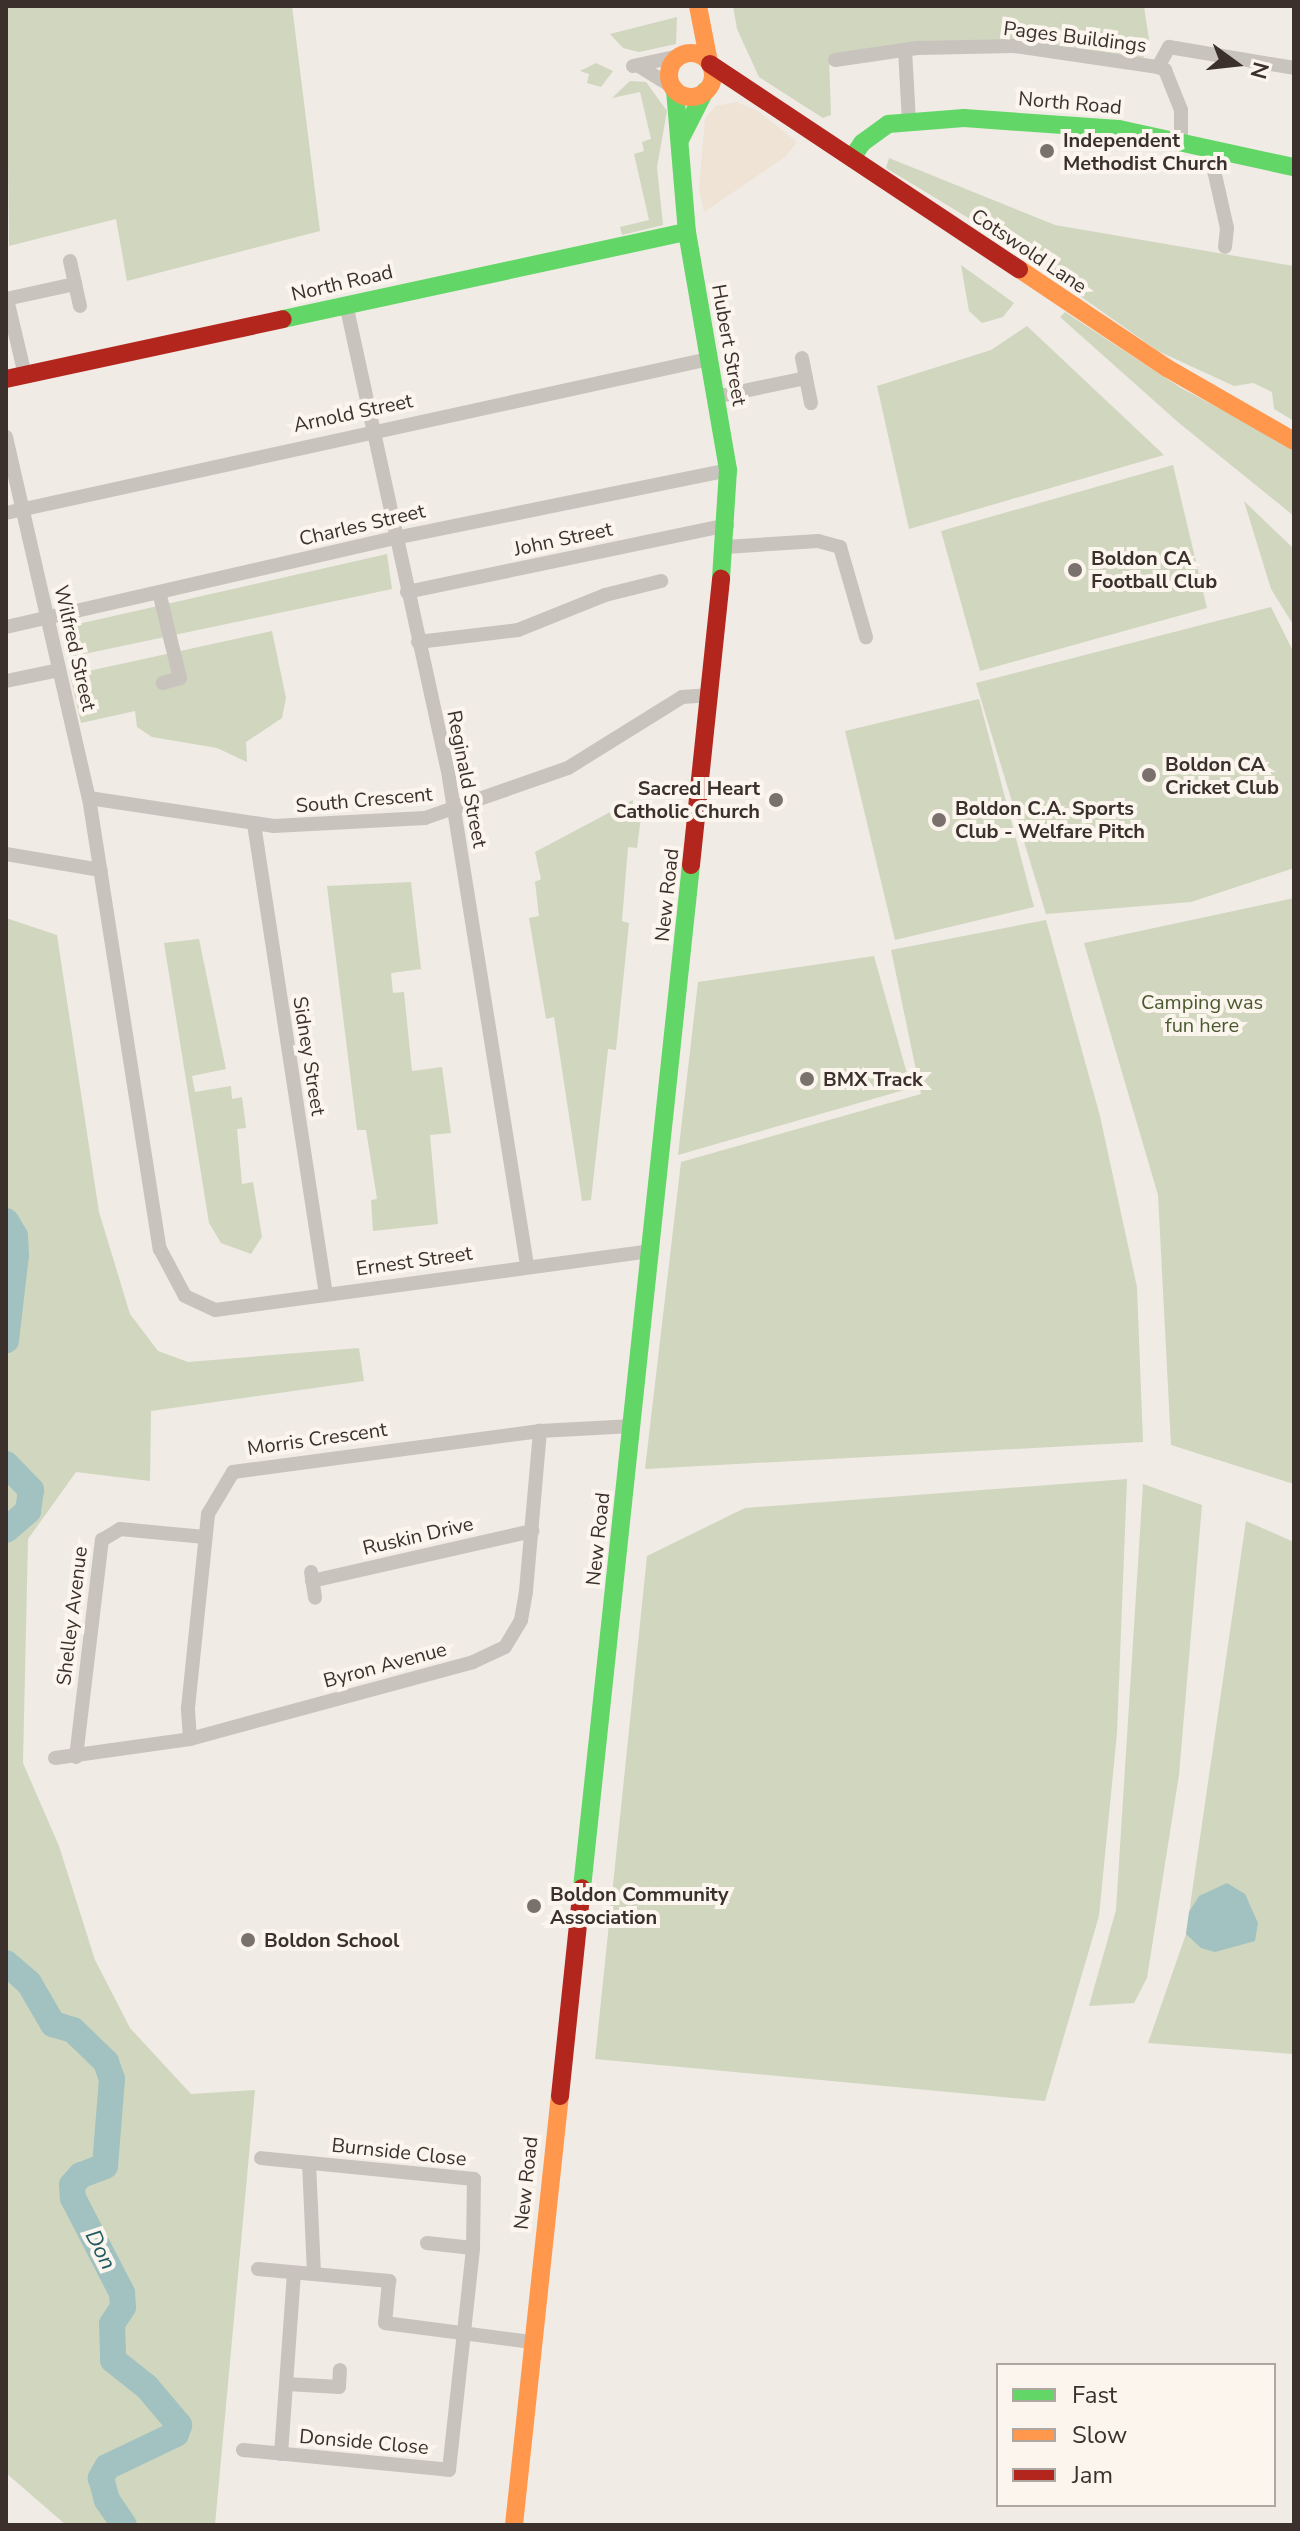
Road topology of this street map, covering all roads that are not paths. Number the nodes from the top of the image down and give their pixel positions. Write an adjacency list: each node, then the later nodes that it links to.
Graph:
1 (699, 13): 3 (main road); 5 (main road)
2 (905, 50): 4 (street, Pages Buildings); 6 (street, Pages Buildings); 11 (street)
3 (682, 54): 5 (main road); 8 (main road); 8 (street)
4 (835, 60)
5 (709, 63): 9 (main road, Cotswold Lane); 10 (main road)
6 (1158, 67): 7 (street); 13 (street, Pages Buildings)
7 (1294, 68)
8 (674, 89): 10 (main road); 12 (main road, Hubert Street)
9 (745, 89): 10 (main road); 15 (main road, Cotswold Lane)
10 (707, 90): 12 (main road)
11 (909, 121): 13 (main road, North Road); 15 (main road, North Road)
12 (680, 140): 17 (main road, Hubert Street)
13 (1181, 141): 14 (main road, North Road)
14 (1209, 148): 16 (main road, North Road); 18 (street)
15 (852, 158): 33 (main road, Cotswold Lane)
16 (1294, 167)
17 (687, 232): 22 (main road, North Road); 25 (main road, Hubert Street)
18 (1225, 247)
19 (70, 261): 20 (street)
20 (75, 284): 21 (street); 23 (street)
21 (7, 299): 26 (street)
22 (346, 304): 26 (main road, North Road); 31 (street, Reginald Street)
23 (80, 306)
24 (802, 358): 27 (street)
25 (709, 359): 29 (main road, Hubert Street); 31 (street, Arnold Street)
26 (25, 375): 28 (main road, North Road)
27 (806, 378): 29 (street); 30 (street)
28 (6, 379)
29 (715, 397): 34 (main road, Hubert Street)
30 (811, 403)
31 (373, 429): 35 (street, Arnold Street); 38 (street, Reginald Street)
32 (6, 437): 35 (street, Wilfred Street)
33 (1294, 441)
34 (728, 470): 37 (main road, Hubert Street); 38 (street, Charles Street)
35 (23, 509): 36 (street, Arnold Street); 43 (street, Wilfred Street)
36 (6, 513)
37 (727, 525): 39 (main road, Hubert Street); 42 (street, John Street)
38 (395, 538): 41 (street, Charles Street); 42 (street, Reginald Street)
39 (725, 552): 45 (street); 52 (main road, New Road)
40 (661, 581): 46 (street)
41 (159, 592): 43 (street, Charles Street); 49 (street)
42 (407, 592): 46 (street, Reginald Street)
43 (48, 618): 44 (street, Charles Street); 47 (street, Wilfred Street)
44 (6, 627)
45 (866, 637)
46 (418, 642): 54 (street, Reginald Street)
47 (59, 670): 50 (street); 53 (street, Wilfred Street)
48 (195, 675): 49 (street)
49 (180, 678): 51 (street)
50 (6, 681)
51 (163, 683)
52 (711, 695): 54 (street, South Crescent); 58 (main road, New Road)
53 (89, 798): 55 (street, South Crescent); 57 (street, Wilfred Street)
54 (454, 811): 55 (street, South Crescent); 59 (street, Reginald Street)
55 (254, 824): 60 (street, Sidney Street)
56 (6, 854): 57 (street)
57 (101, 870): 61 (street, Wilfred Street)
58 (652, 1251): 59 (street, Ernest Street); 62 (main road, New Road)
59 (527, 1266): 60 (street, Ernest Street)
60 (326, 1294): 61 (street, Ernest Street)
61 (185, 1296)
62 (633, 1426): 63 (street, Morris Crescent); 78 (main road, New Road)
63 (540, 1431): 64 (street, Byron Avenue); 65 (street, Morris Crescent)
64 (532, 1531): 66 (street, Ruskin Drive); 67 (street, Byron Avenue)
65 (205, 1537): 67 (street, Morris Crescent); 68 (street, Shelley Avenue)
66 (315, 1598)
67 (190, 1739): 68 (street, Byron Avenue)
68 (76, 1757): 69 (street, Byron Avenue)
69 (55, 1758)
70 (261, 2158): 71 (street, Burnside Close)
71 (309, 2163): 73 (street, Burnside Close); 76 (street)
72 (427, 2243): 73 (street)
73 (473, 2248): 77 (street, Burnside Close)
74 (258, 2269): 75 (street)
75 (294, 2273): 76 (street); 80 (street, Donside Close)
76 (314, 2274): 77 (street)
77 (464, 2333): 78 (street); 82 (street, Donside Close)
78 (532, 2342): 83 (main road, New Road)
79 (340, 2370): 80 (street)
80 (287, 2384): 82 (street, Donside Close)
81 (243, 2450): 82 (street, Donside Close)
82 (281, 2454)
83 (514, 2525)

